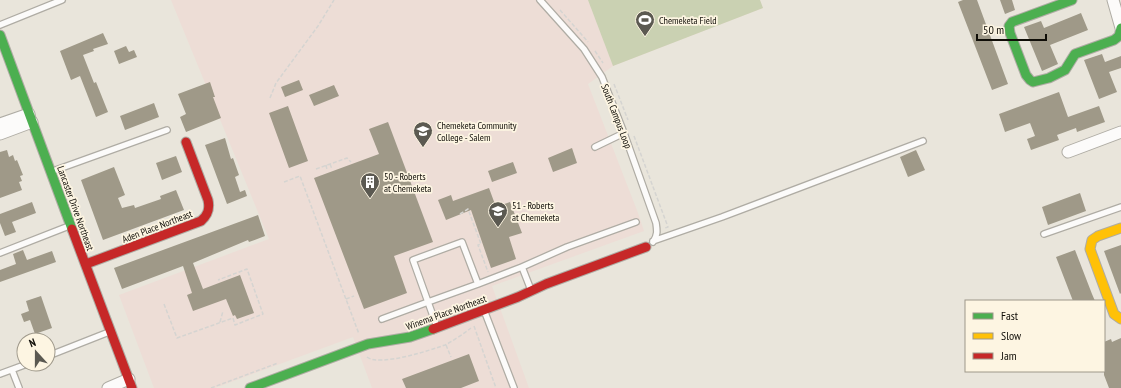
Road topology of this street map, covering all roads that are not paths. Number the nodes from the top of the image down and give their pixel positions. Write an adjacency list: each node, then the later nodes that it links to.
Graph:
1 (62, 0): 5 (lane)
2 (540, 0): 12 (lane, South Campus Loop)
3 (1072, 0): 6 (street)
4 (1113, 0): 6 (street)
5 (0, 25)
6 (1121, 28)
7 (0, 35): 8 (street, Lancaster Drive Northeast)
8 (31, 118): 9 (street); 13 (street); 18 (street, Lancaster Drive Northeast)
9 (0, 124)
10 (167, 130): 18 (lane)
11 (1121, 132): 17 (street)
12 (624, 133): 16 (lane); 24 (lane, South Campus Loop)
13 (0, 134)
14 (924, 141): 24 (lane)
15 (186, 142): 26 (street, Aden Place Northeast)
16 (595, 147)
17 (1068, 152)
18 (51, 172): 21 (street, Lancaster Drive Northeast)
19 (1121, 207): 23 (lane)
20 (636, 222): 27 (lane)
21 (71, 226): 25 (lane); 26 (street, Lancaster Drive Northeast)
22 (1121, 228): 33 (street)
23 (1044, 234)
24 (650, 244): 29 (street, Winema Place Northeast)
25 (0, 253)
26 (86, 264): 35 (street, Lancaster Drive Northeast)
27 (522, 267): 28 (lane); 29 (lane)
28 (478, 284): 30 (lane); 30 (lane)
29 (531, 290): 31 (street, Winema Place Northeast)
30 (428, 302): 32 (lane); 34 (lane)
31 (484, 310): 34 (street, Winema Place Northeast); 44 (lane)
32 (382, 319)
33 (1121, 319)
34 (437, 327): 43 (street, Winema Place Northeast)
35 (111, 332): 36 (lane); 40 (street, Lancaster Drive Northeast)
36 (56, 353)
37 (16, 368): 38 (lane)
38 (12, 370): 39 (lane); 41 (lane)
39 (0, 374)
40 (130, 384): 42 (street)
41 (19, 388)
42 (108, 388)
43 (250, 388)
44 (514, 388)

